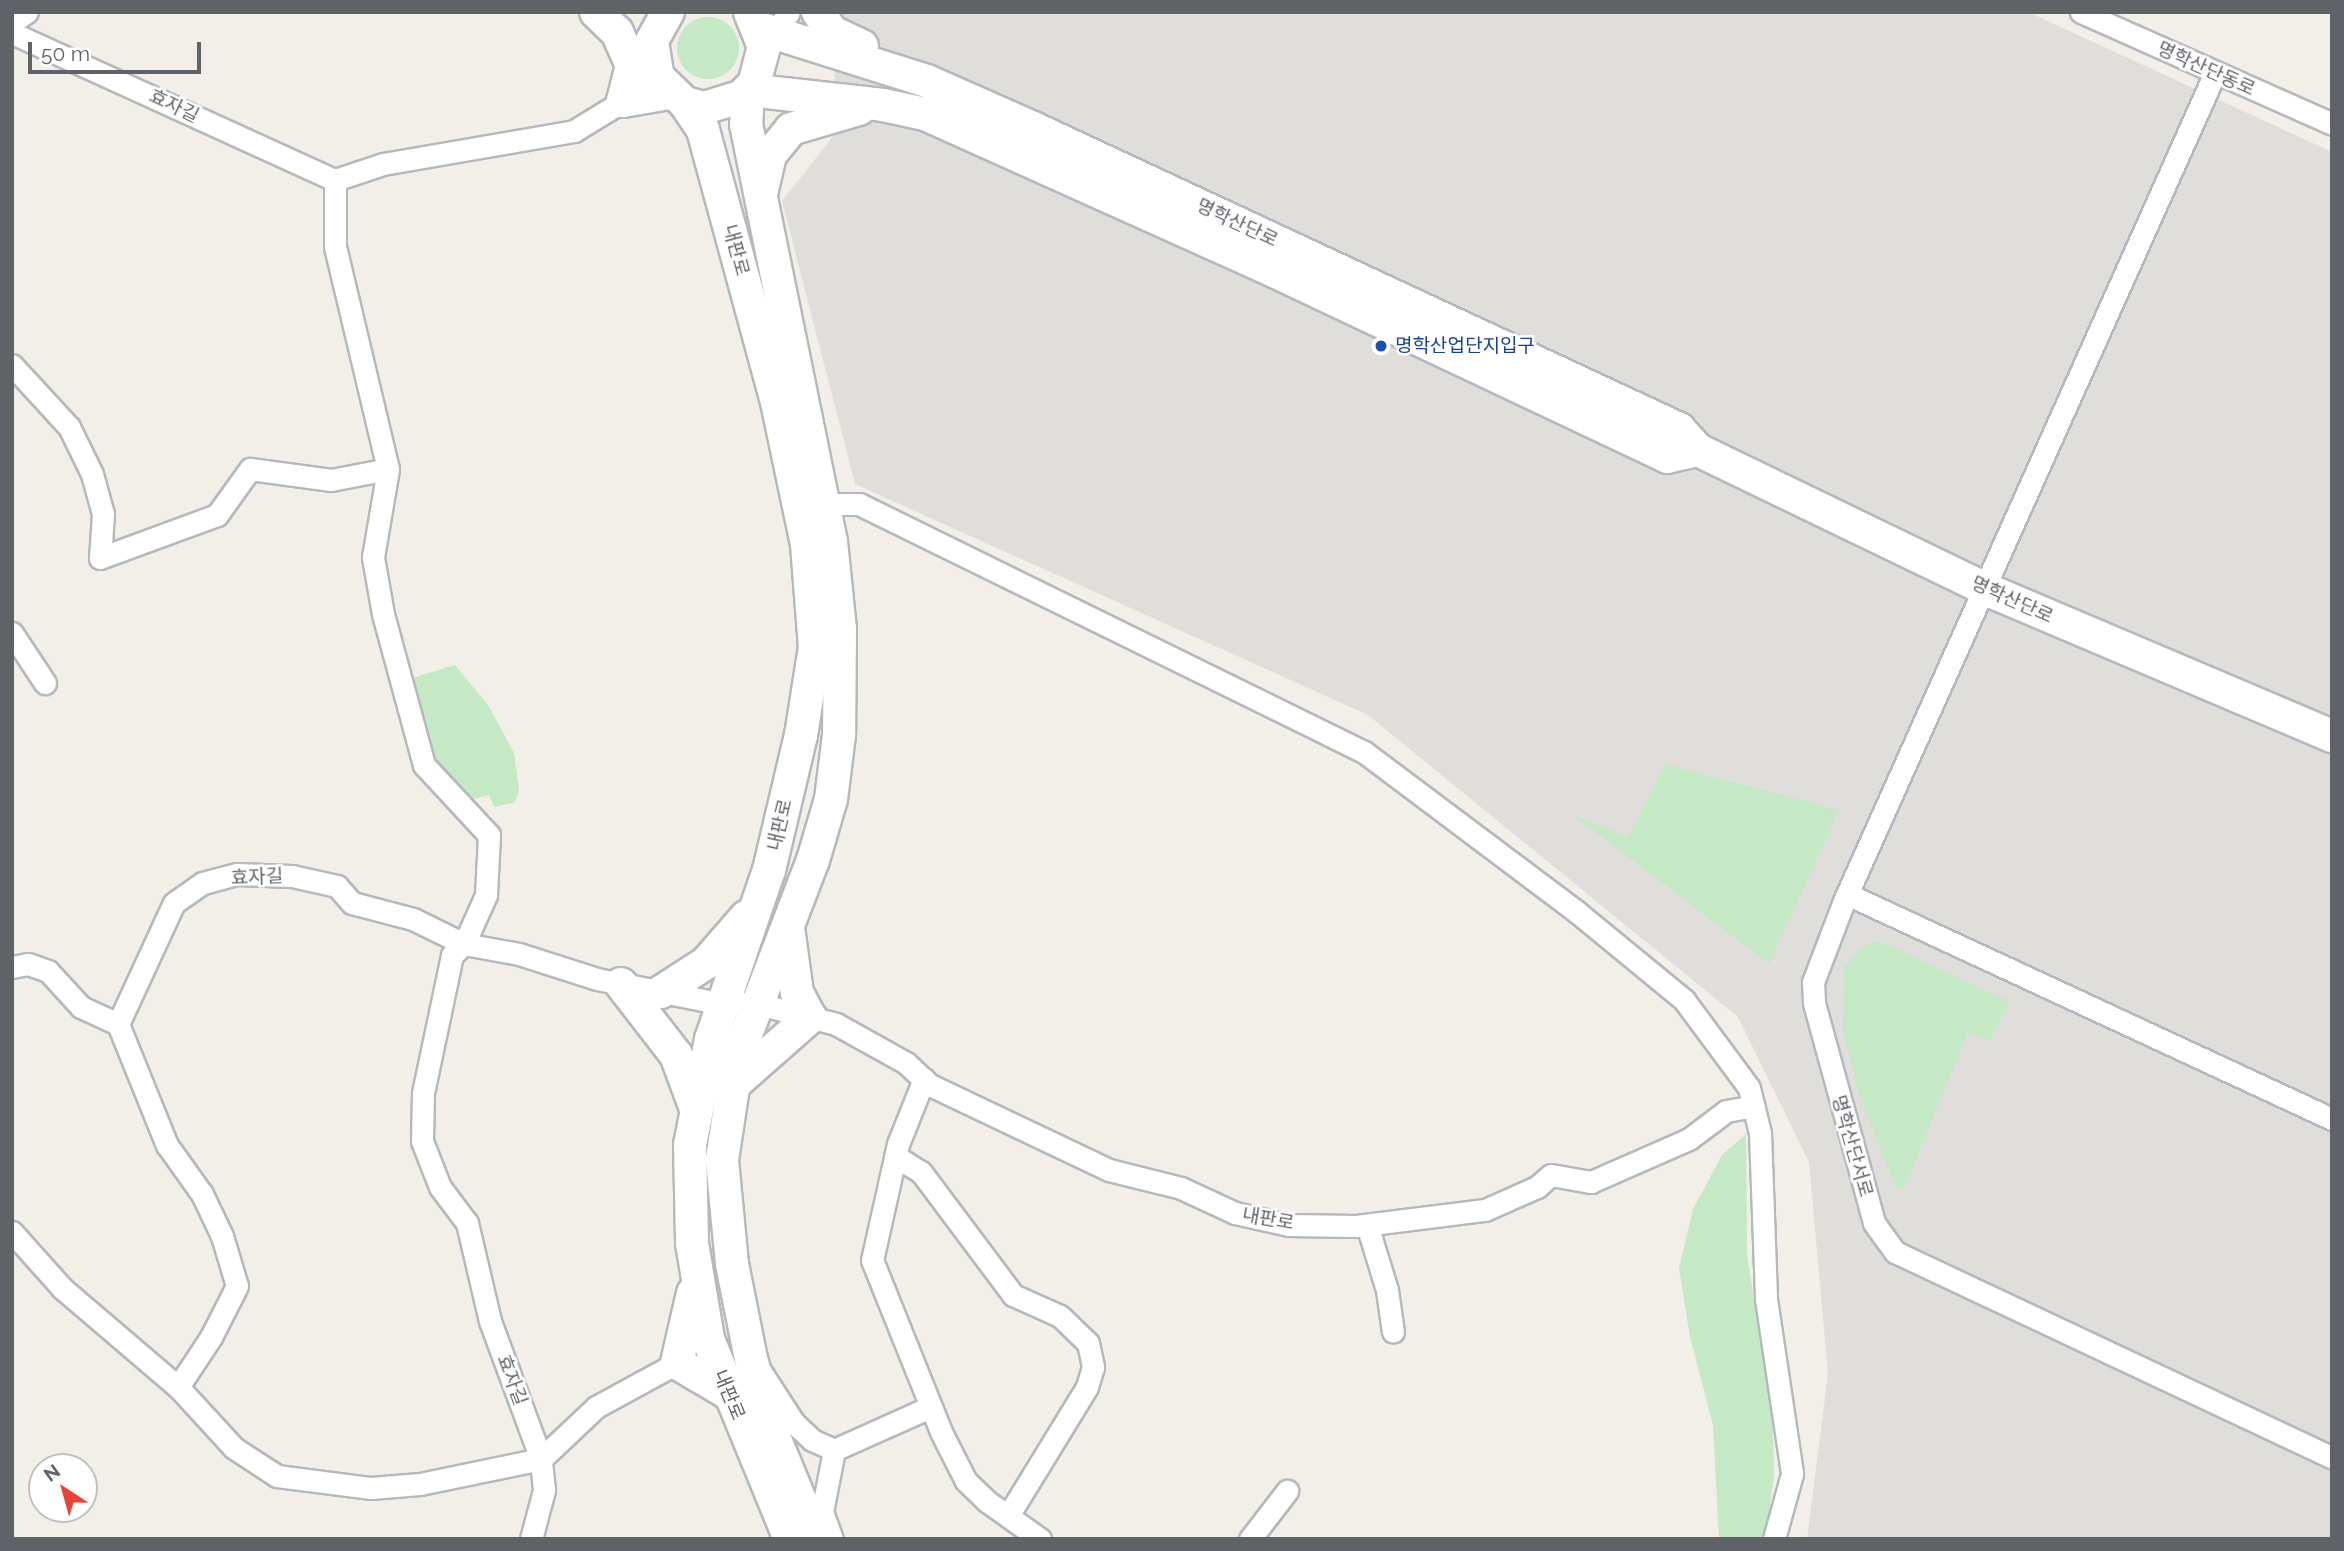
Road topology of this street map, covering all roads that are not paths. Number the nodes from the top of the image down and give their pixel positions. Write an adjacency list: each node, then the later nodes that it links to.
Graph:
1 (27, 12): 7 (street)
2 (596, 12): 15 (street)
3 (623, 12): 10 (street)
4 (668, 12): 10 (street)
5 (818, 12): 12 (street)
6 (2081, 12): 11 (street, 명학산단동로)
7 (12, 22)
8 (768, 26): 12 (street, 명학산단로); 13 (street)
9 (12, 33): 18 (street, 효자길)
10 (652, 41): 14 (street, 내판로)
11 (2215, 73): 17 (street, 명학산단동로); 24 (street, 명학산단서로)
12 (922, 79): 21 (street, 명학산단로)
13 (748, 90): 14 (street); 16 (street, 명학산단로); 19 (street, 내판로)
14 (677, 98): 15 (street); 29 (street, 내판로)
15 (623, 101): 18 (street)
16 (883, 105): 19 (street); 21 (street, 명학산단로)
17 (2332, 124)
18 (335, 180): 22 (street, 효자길)
19 (760, 198): 23 (street, 내판로)
20 (12, 365): 22 (street)
21 (1698, 450): 24 (street, 명학산단로)
22 (387, 469): 31 (street, 효자길)
23 (824, 504): 30 (street, 내판로); 42 (street)
24 (1983, 588): 27 (street, 명학산단로); 28 (street, 명학산단서로)
25 (12, 633): 26 (street)
26 (45, 683)
27 (2332, 736)
28 (1847, 894): 43 (street); 55 (street, 명학산단서로)
29 (758, 902): 34 (street); 36 (street, 내판로)
30 (788, 925): 35 (street, 내판로); 37 (street)
31 (464, 944): 33 (street); 38 (street, 효자길); 56 (street, 효자길)
32 (12, 967): 38 (street)
33 (621, 984): 34 (street); 41 (street)
34 (661, 992): 36 (street)
35 (755, 1003): 36 (street); 37 (street, 내판로); 40 (street, 내판로)
36 (723, 1004): 41 (street, 내판로)
37 (810, 1017): 39 (street, 내판로); 40 (street)
38 (118, 1024): 51 (street)
39 (923, 1079): 44 (street); 45 (street, 내판로)
40 (733, 1085): 49 (street, 내판로)
41 (695, 1106): 47 (street, 내판로)
42 (1754, 1106): 45 (street, 내판로); 65 (street)
43 (2332, 1119)
44 (895, 1156): 53 (street); 58 (street)
45 (1367, 1225): 48 (street)
46 (12, 1232): 51 (street)
47 (695, 1264): 50 (street); 52 (street, 내판로)
48 (1393, 1332)
49 (751, 1359): 54 (street); 61 (street, 내판로)
50 (677, 1363): 52 (street); 56 (street)
51 (178, 1387): 56 (street)
52 (726, 1392): 60 (street, 내판로)
53 (930, 1407): 54 (street); 58 (street)
54 (834, 1450): 62 (street)
55 (2332, 1458)
56 (541, 1460): 59 (street, 효자길)
57 (1287, 1491): 64 (street)
58 (1008, 1516): 63 (street)
59 (531, 1539)
60 (790, 1539)
61 (816, 1539)
62 (832, 1539)
63 (1040, 1539)
64 (1250, 1539)
65 (1774, 1539)

